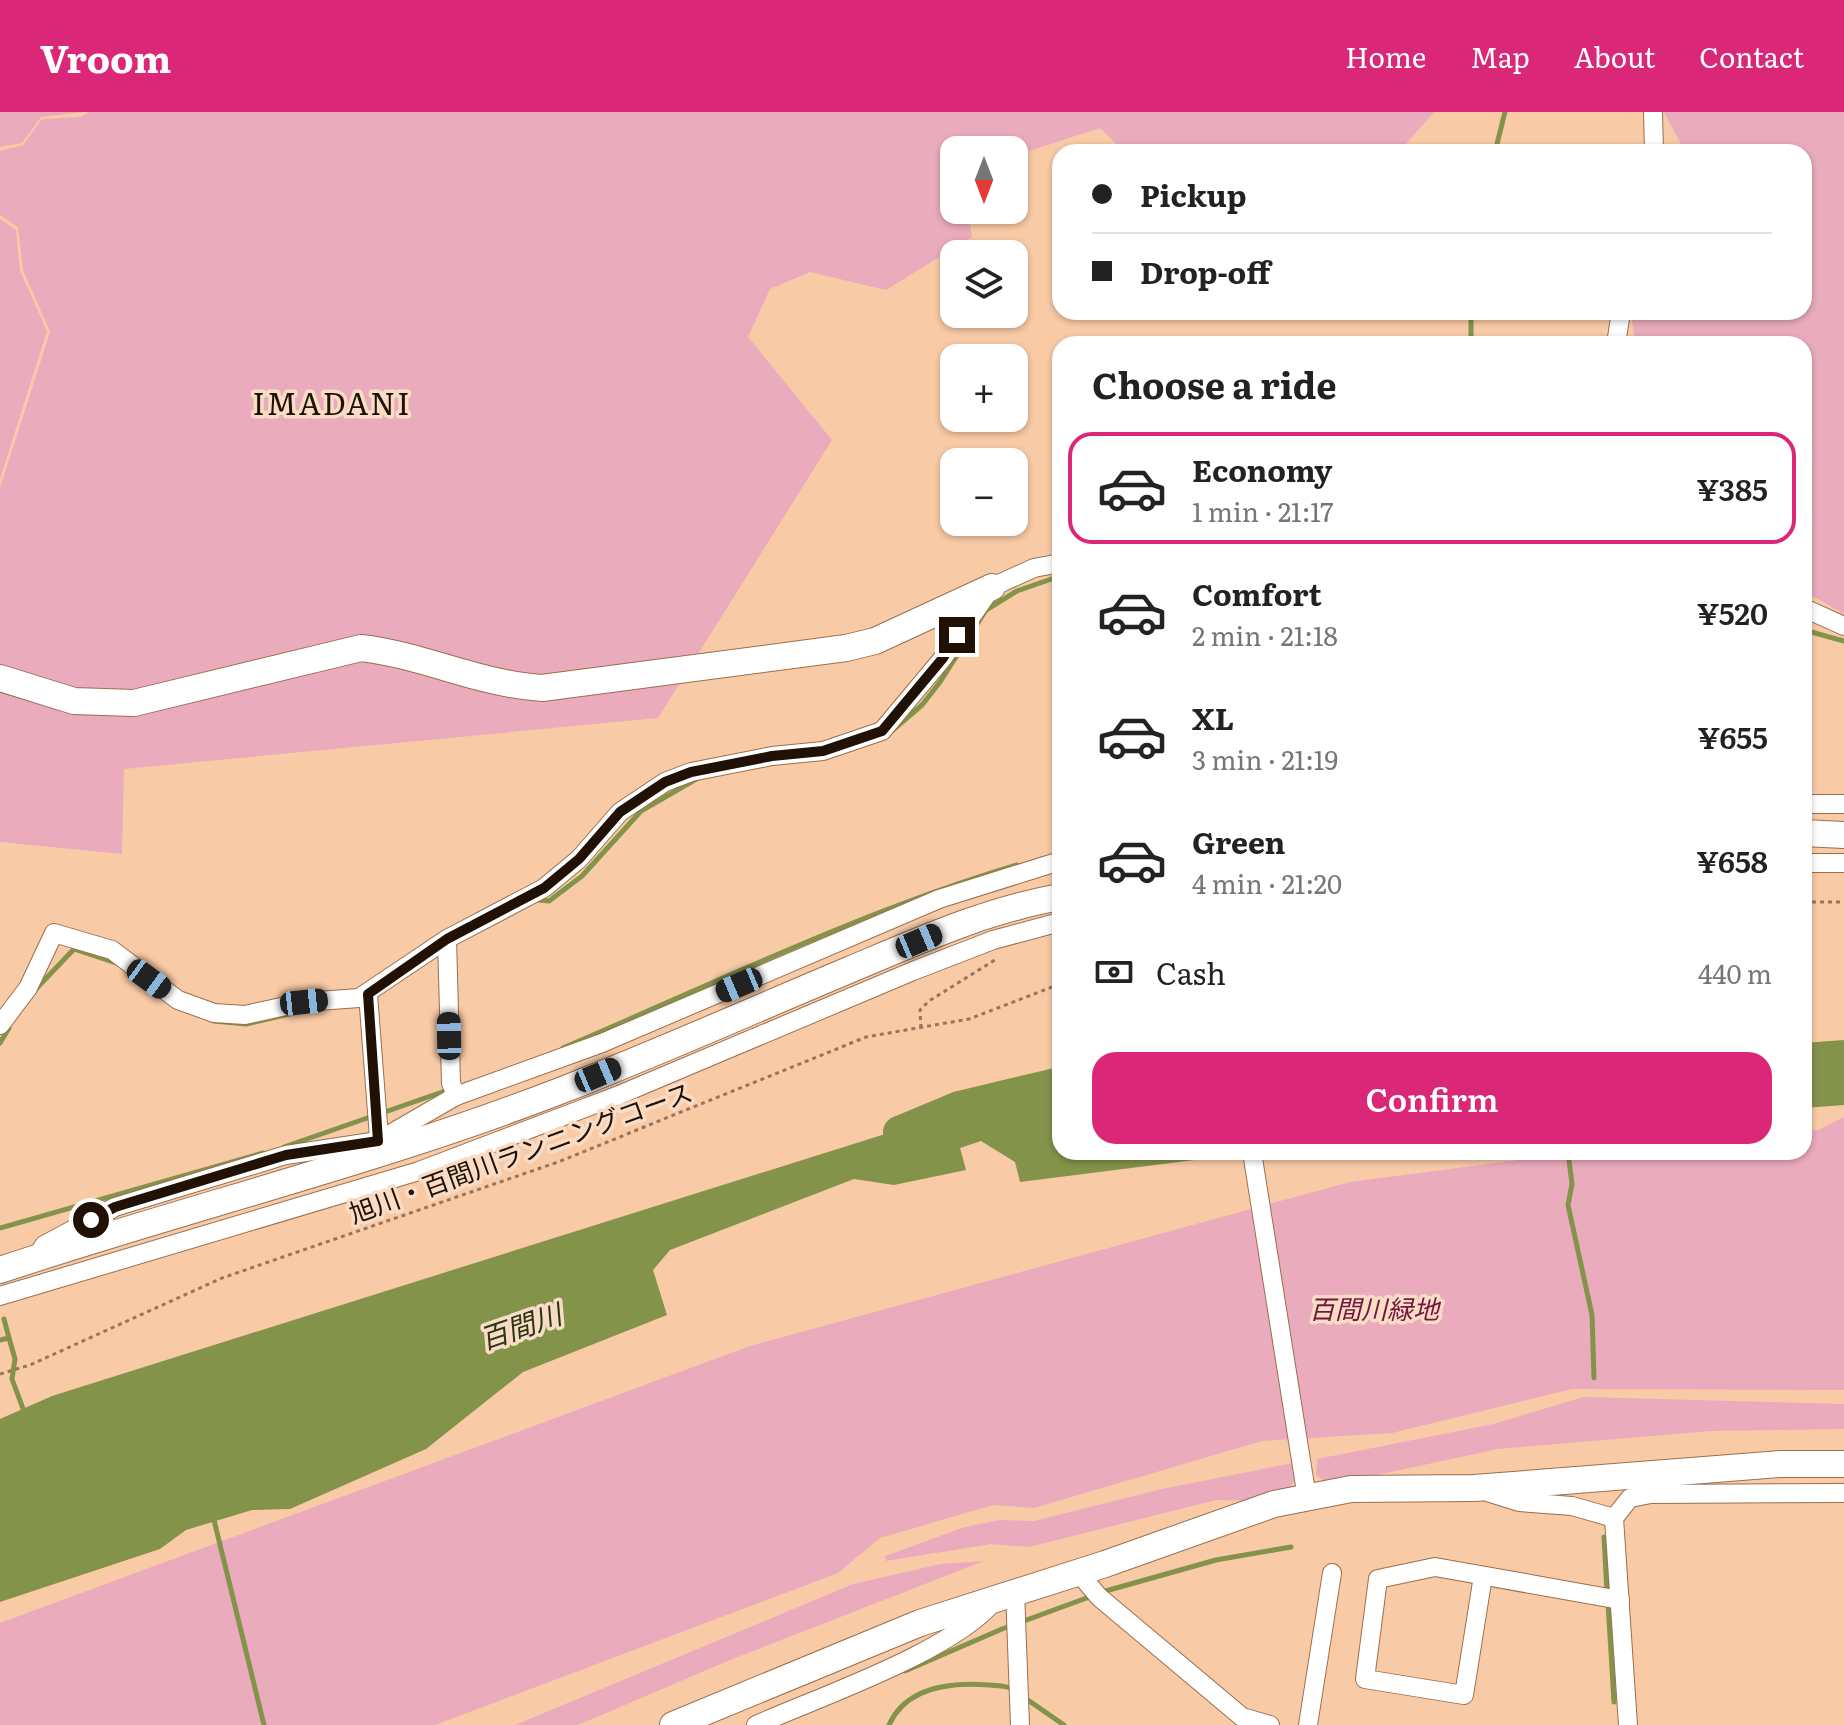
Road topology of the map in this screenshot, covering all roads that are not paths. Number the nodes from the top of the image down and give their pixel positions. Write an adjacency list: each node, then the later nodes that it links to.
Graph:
1 (1653, 112): 2 (street)
2 (1654, 144)
3 (1052, 565): 4 (street)
4 (992, 587): 7 (street); 17 (street)
5 (1812, 612): 6 (street)
6 (1844, 626)
7 (0, 678)
8 (1812, 804): 9 (street)
9 (1844, 804)
10 (1812, 833): 11 (street)
11 (1844, 835)
12 (1812, 863): 13 (street)
13 (1844, 863)
14 (1052, 864): 20 (street)
15 (1052, 898): 21 (street)
16 (1052, 924): 24 (street)
17 (447, 939): 18 (street); 20 (street)
18 (368, 994): 19 (street); 21 (street)
19 (0, 1025)
20 (454, 1090): 21 (street)
21 (380, 1146): 23 (street)
22 (1253, 1160): 28 (street)
23 (0, 1270)
24 (0, 1296)
25 (1844, 1464): 26 (street)
26 (1628, 1477): 27 (street); 30 (street)
27 (1474, 1488): 28 (street); 31 (street)
28 (1306, 1491): 34 (street)
29 (1844, 1493): 30 (street)
30 (1651, 1494): 31 (street)
31 (1614, 1518): 36 (street)
32 (1332, 1573): 41 (street)
33 (1483, 1576): 33 (street); 36 (street)
34 (1090, 1587): 35 (street); 40 (street)
35 (1007, 1593): 37 (street); 38 (street); 39 (street)
36 (1611, 1598): 42 (street)
37 (673, 1725)
38 (756, 1725)
39 (1020, 1725)
40 (1267, 1725)
41 (1308, 1725)
42 (1628, 1725)

